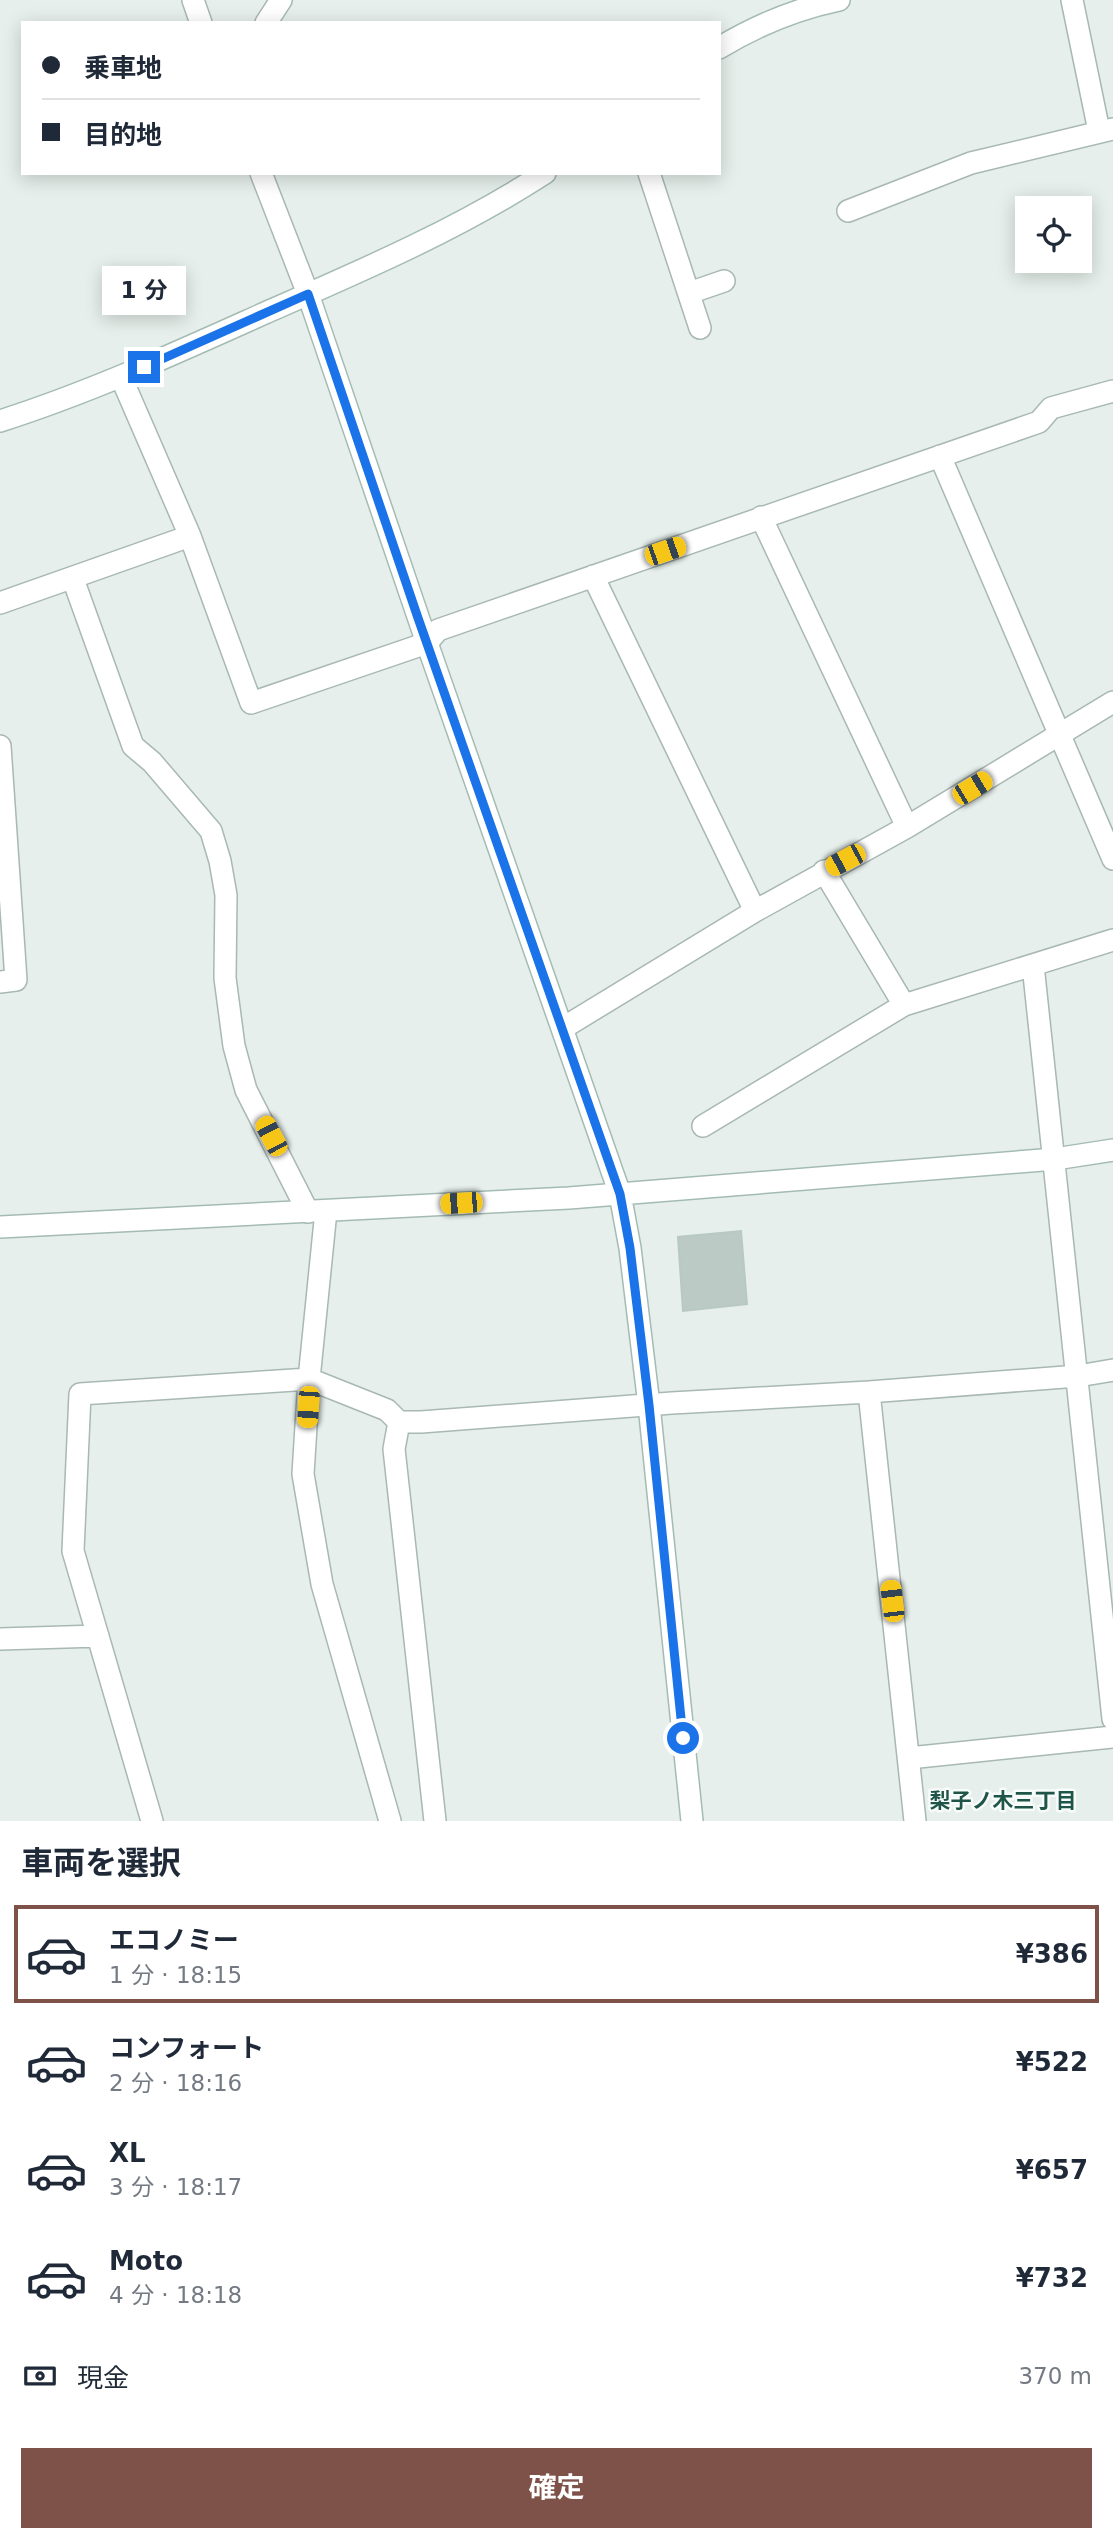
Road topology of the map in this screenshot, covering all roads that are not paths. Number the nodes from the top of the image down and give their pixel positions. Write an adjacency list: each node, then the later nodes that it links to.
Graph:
1 (192, 0): 5 (street)
2 (281, 0): 6 (street)
3 (839, 0): 7 (street)
4 (1072, 0): 8 (street)
5 (200, 21)
6 (267, 21)
7 (721, 47)
8 (1106, 130): 12 (street)
9 (262, 175): 15 (street)
10 (542, 175): 15 (street)
11 (650, 175): 14 (street)
12 (848, 211)
13 (724, 281): 14 (street)
14 (689, 293): 16 (street)
15 (308, 294): 17 (street); 26 (street)
16 (700, 328)
17 (121, 377): 19 (street); 22 (street)
18 (1113, 391): 20 (street)
19 (0, 421)
20 (940, 456): 21 (street); 28 (street)
21 (761, 517): 23 (street); 30 (street)
22 (190, 536): 24 (street); 26 (street)
23 (593, 576): 26 (street); 33 (street)
24 (73, 579): 25 (street); 43 (street)
25 (0, 603)
26 (427, 643): 38 (street)
27 (1113, 702): 28 (street)
28 (1059, 736): 30 (street); 31 (street)
29 (0, 746): 36 (street)
30 (907, 827): 32 (street)
31 (1113, 859)
32 (824, 871): 33 (street); 37 (street)
33 (755, 911): 38 (street)
34 (1113, 940): 35 (street)
35 (1033, 965): 37 (street); 41 (street)
36 (0, 982)
37 (904, 1005): 39 (street)
38 (563, 1028): 42 (street)
39 (702, 1126)
40 (1113, 1150): 41 (street)
41 (1055, 1159): 42 (street); 46 (street)
42 (620, 1194): 43 (street); 49 (street)
43 (317, 1211): 44 (street); 47 (street)
44 (0, 1227)
45 (1113, 1370): 46 (street)
46 (1078, 1376): 48 (street); 53 (street)
47 (309, 1379): 50 (street); 51 (street); 57 (street)
48 (869, 1392): 49 (street); 55 (street)
49 (649, 1405): 50 (street); 59 (street)
50 (399, 1422): 58 (street)
51 (98, 1636): 52 (street); 56 (street)
52 (0, 1639)
53 (1113, 1719)
54 (1113, 1737): 55 (street)
55 (909, 1758): 60 (street)
56 (152, 1821)
57 (390, 1821)
58 (435, 1821)
59 (692, 1821)
60 (915, 1821)

